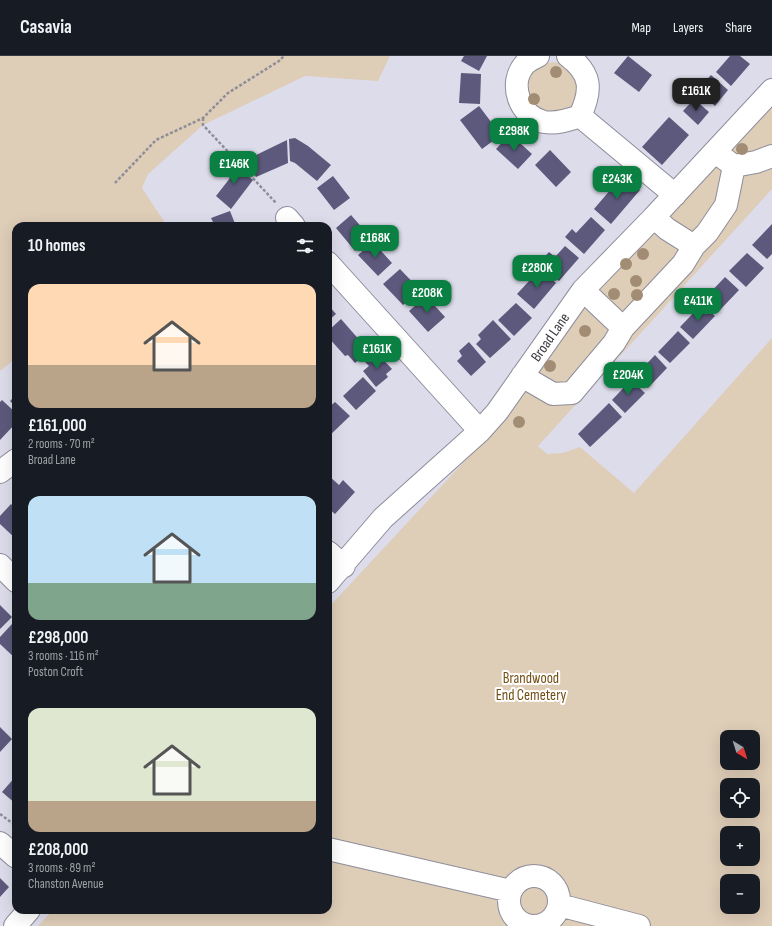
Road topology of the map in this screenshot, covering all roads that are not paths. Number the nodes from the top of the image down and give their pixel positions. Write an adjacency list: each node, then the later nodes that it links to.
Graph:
1 (538, 56): 4 (street)
2 (568, 56): 4 (street)
3 (772, 90): 5 (street, Broad Lane)
4 (580, 116): 8 (street)
5 (716, 152): 7 (street); 8 (street, Broad Lane)
6 (772, 156): 7 (street)
7 (734, 166): 10 (street)
8 (675, 195): 9 (street, Broad Lane)
9 (654, 217): 10 (street); 12 (street, Broad Lane)
10 (694, 246): 13 (street)
11 (332, 267): 15 (street)
12 (583, 290): 13 (street); 14 (street, Broad Lane)
13 (623, 328): 14 (street)
14 (522, 376): 15 (street, Broad Lane)
15 (480, 431): 18 (street, Broad Lane)
16 (12, 463): 17 (street)
17 (0, 472)
18 (336, 559): 20 (street, Broad Lane)
19 (0, 565): 21 (street)
20 (332, 570)
21 (12, 577)
22 (0, 843): 24 (street)
23 (332, 850): 25 (street)
24 (12, 854)
25 (511, 891): 26 (street); 28 (street)
26 (559, 905): 28 (street); 30 (street)
27 (26, 914): 29 (street)
28 (530, 925)
29 (15, 926)
30 (639, 926)

